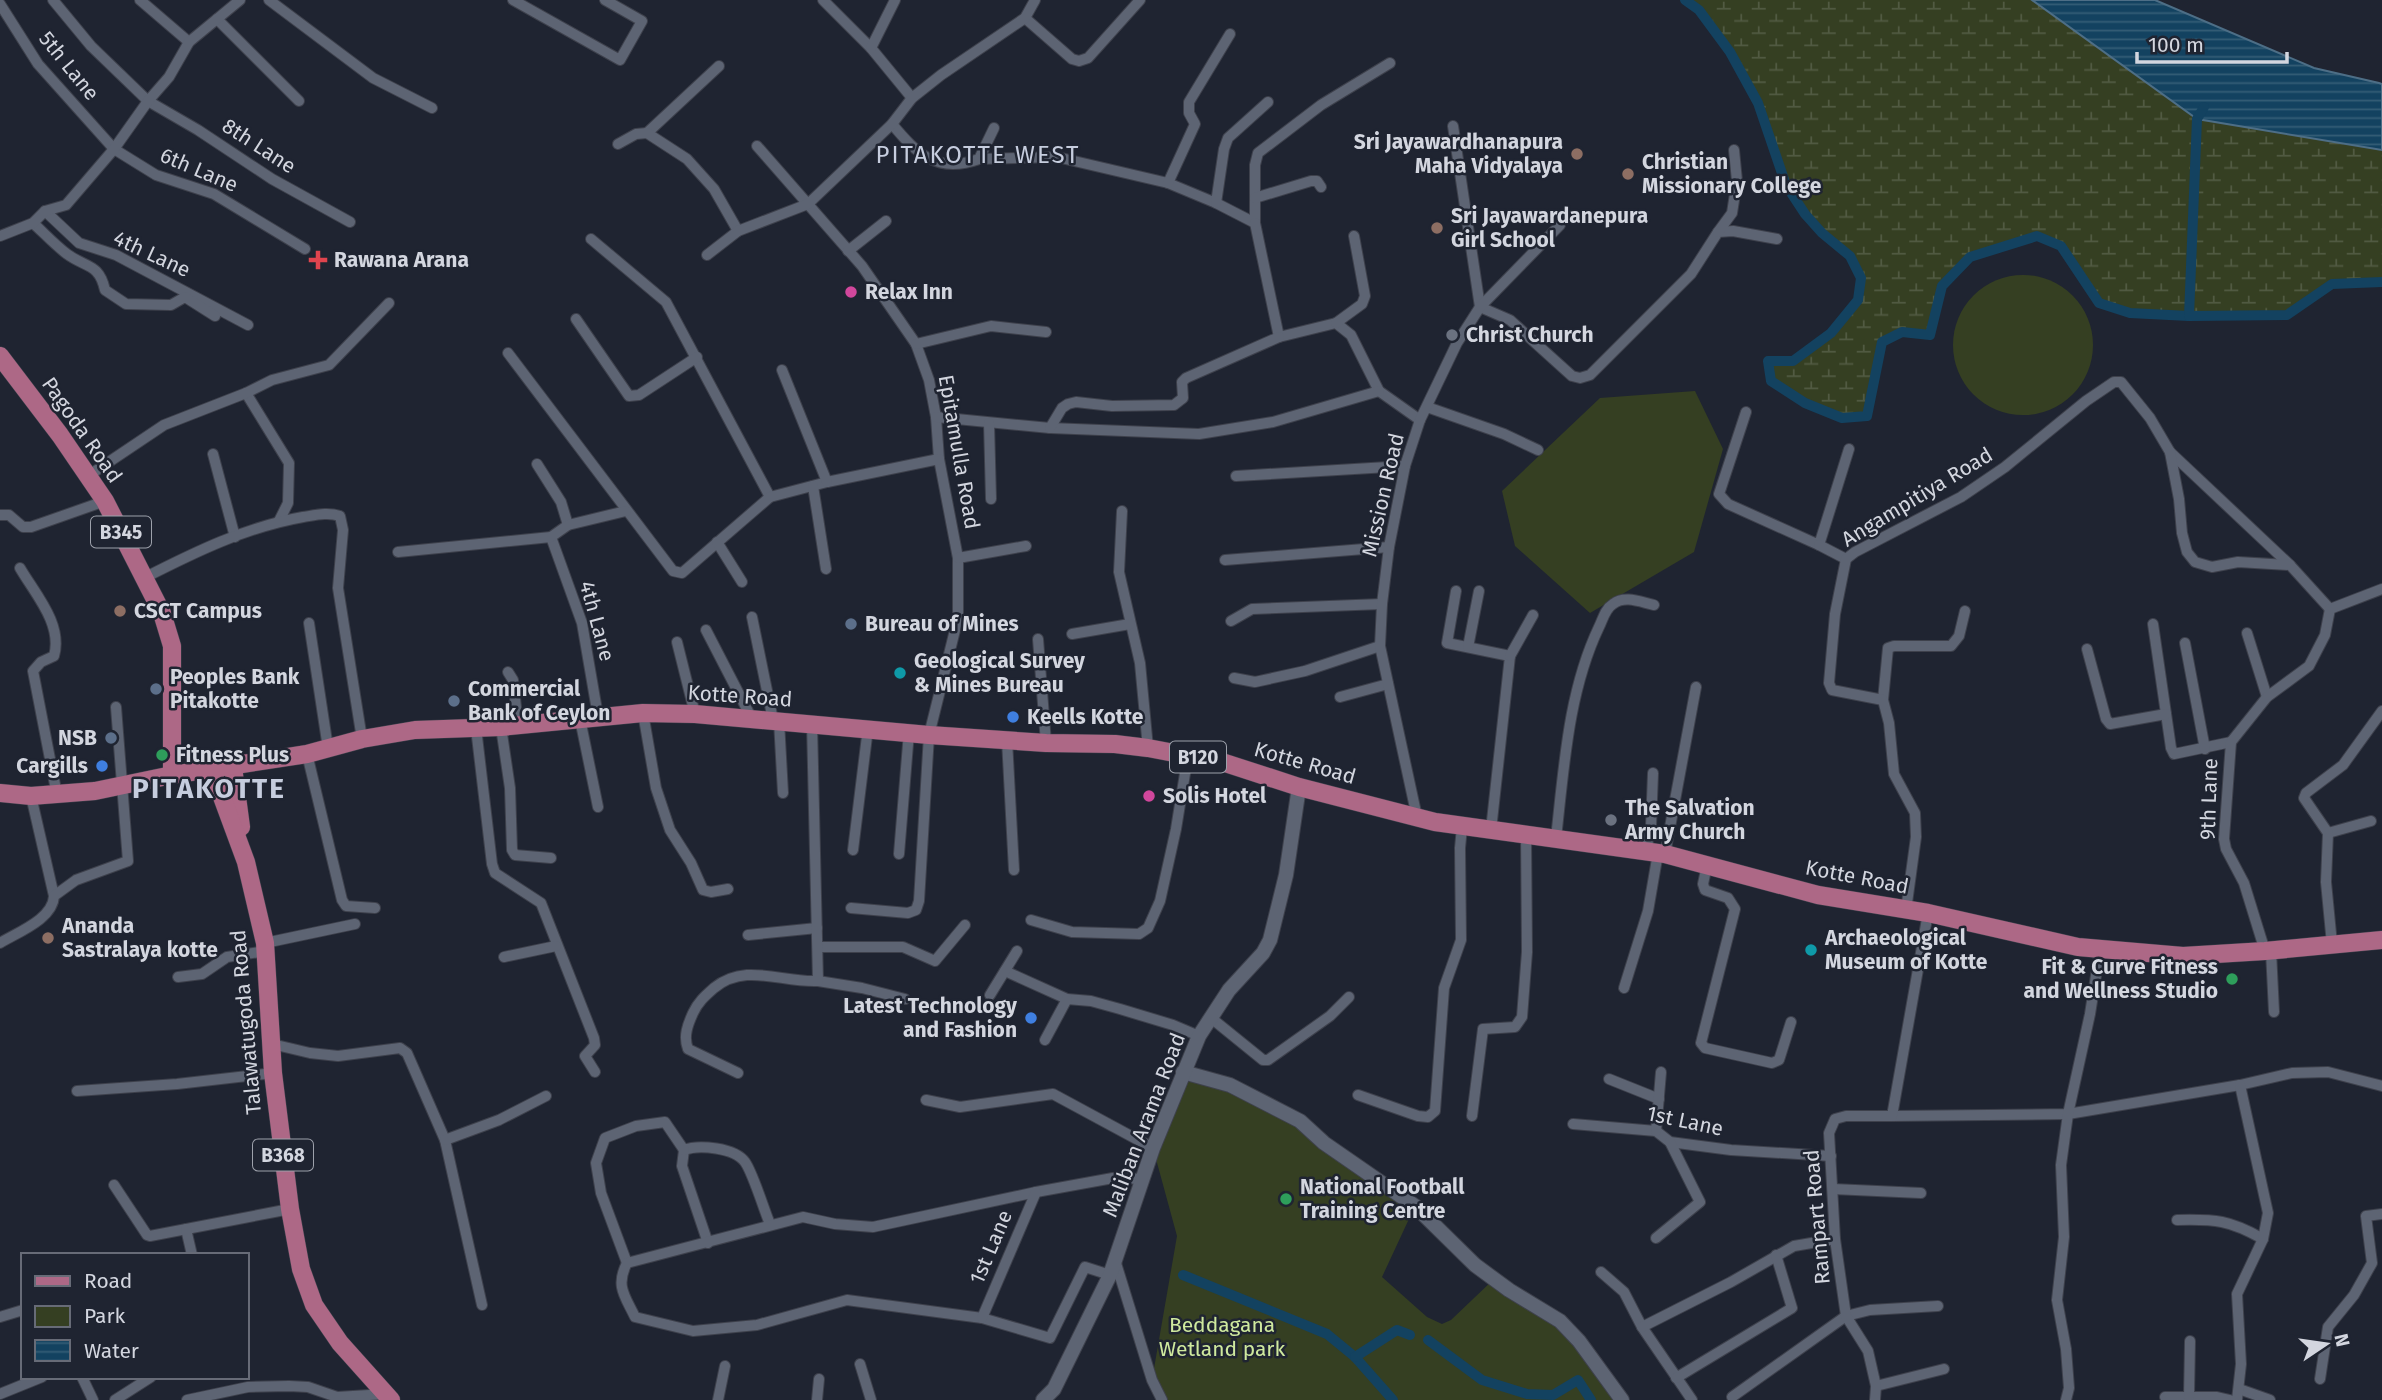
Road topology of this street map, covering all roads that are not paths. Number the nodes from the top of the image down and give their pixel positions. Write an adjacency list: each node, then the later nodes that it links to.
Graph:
1 (53, 0): 20 (street, 8th Lane)
2 (140, 0): 15 (street)
3 (240, 0): 13 (street)
4 (269, 0): 23 (street)
5 (513, 0): 6 (street)
6 (605, 0)
7 (895, 0): 16 (street)
8 (1034, 0): 12 (street)
9 (1140, 0): 12 (street)
10 (829, 3): 16 (street)
11 (0, 4): 30 (street, 5th Lane)
12 (1025, 18): 19 (street)
13 (217, 19): 15 (street); 21 (street)
14 (1230, 34): 33 (street)
15 (189, 42): 20 (street)
16 (871, 48): 19 (street)
17 (1390, 63): 35 (street)
18 (719, 66): 27 (street)
19 (912, 99): 24 (street)
20 (148, 101): 30 (street); 40 (street, 8th Lane)
21 (299, 101)
22 (1268, 102): 36 (street)
23 (432, 108)
24 (892, 124): 32 (street); 37 (street)
25 (1454, 127): 54 (street)
26 (994, 128): 32 (street)
27 (647, 133): 28 (street); 44 (street)
28 (618, 144)
29 (757, 146): 37 (street, Epitamulla Road)
30 (114, 149): 38 (street); 50 (street, 6th Lane)
31 (1734, 150): 45 (street)
32 (979, 159): 33 (street)
33 (1168, 183): 36 (street)
34 (1321, 187): 35 (street)
35 (1255, 198): 42 (street)
36 (1216, 203): 42 (street)
37 (808, 204): 44 (street); 51 (street, Epitamulla Road)
38 (46, 211): 41 (street); 58 (street, 4th Lane)
39 (886, 221): 51 (street)
40 (350, 222)
41 (33, 223): 46 (street); 55 (street)
42 (1255, 223): 60 (street)
43 (1560, 225): 54 (street, Mission Road)
44 (738, 231): 52 (street)
45 (1718, 232): 49 (street); 54 (street)
46 (0, 236)
47 (1354, 236): 57 (street)
48 (591, 239): 64 (street)
49 (1777, 239)
50 (305, 249)
51 (848, 251): 61 (street, Epitamulla Road)
52 (707, 256)
53 (389, 303): 67 (street)
54 (1480, 307): 68 (street, Mission Road)
55 (215, 316)
56 (576, 319): 64 (street)
57 (1336, 323): 60 (street); 66 (street)
58 (248, 325)
59 (1046, 332): 61 (street)
60 (1279, 337): 73 (street)
61 (916, 344): 70 (street, Epitamulla Road)
62 (508, 353): 88 (street)
63 (0, 356): 81 (main road, Pagoda Road / B345)
64 (697, 357): 85 (street)
65 (782, 370): 83 (street)
66 (1379, 391): 71 (street); 73 (street)
67 (246, 393): 81 (street); 91 (street)
68 (1427, 407): 71 (street, Mission Road); 75 (street)
69 (1746, 412): 96 (street)
70 (936, 417): 72 (street); 78 (street, Epitamulla Road)
71 (1420, 420): 80 (street, Mission Road)
72 (989, 423): 73 (street); 86 (street)
73 (1050, 428)
74 (1849, 449): 96 (street)
75 (1538, 450)
76 (2170, 452): 101 (street, Angampitiya Road); 103 (street); 103 (street)
77 (213, 453): 93 (street)
78 (939, 459): 83 (street); 100 (street, Epitamulla Road)
79 (537, 464): 92 (street)
80 (1405, 466): 82 (street); 98 (street, Mission Road)
81 (88, 476): 87 (main road, Pagoda Road / B345)
82 (1236, 476)
83 (827, 482): 84 (street)
84 (813, 486): 85 (street); 105 (street)
85 (770, 497): 95 (street)
86 (991, 499)
87 (105, 501): 90 (street); 106 (main road, Pagoda Road / B345)
88 (626, 510): 92 (street); 95 (street)
89 (1122, 511): 119 (street)
90 (0, 515)
91 (279, 521): 93 (street); 152 (street)
92 (568, 525): 94 (street)
93 (235, 537): 106 (street)
94 (551, 537): 99 (street); 143 (street, 4th Lane)
95 (717, 542): 107 (street)
96 (1819, 545): 101 (street)
97 (1026, 546): 100 (street)
98 (1389, 547): 102 (street); 111 (street, Mission Road)
99 (398, 552)
100 (958, 558): 151 (street, Epitamulla Road)
101 (1846, 559): 137 (street, Angampitiya Road)
102 (1225, 560)
103 (2290, 565): 113 (street)
104 (20, 568): 169 (street)
105 (826, 569)
106 (144, 578): 164 (main road, Pagoda Road / B345)
107 (742, 582)
108 (2382, 589): 113 (street)
109 (1456, 591): 128 (street)
110 (1479, 591): 128 (street)
111 (1382, 604): 117 (street); 127 (street, Mission Road)
112 (1654, 605): 178 (street)
113 (2330, 609): 136 (street, 9th Lane)
114 (1965, 611): 137 (street)
115 (1533, 615): 130 (street)
116 (752, 617): 145 (street)
117 (1231, 621)
118 (309, 624): 156 (street)
119 (1130, 624): 123 (street); 157 (street)
120 (2153, 624): 142 (street)
121 (706, 629): 144 (street)
122 (2247, 633): 136 (street)
123 (1072, 634)
124 (1038, 639): 155 (street)
125 (677, 642): 141 (street)
126 (2185, 643): 158 (street)
127 (1380, 646): 132 (street); 133 (street, Mission Road)
128 (1468, 647): 130 (street)
129 (2087, 649): 142 (street)
130 (1510, 656): 175 (street)
131 (508, 672): 147 (street)
132 (1234, 678)
133 (1388, 684): 135 (street); 172 (street, Mission Road)
134 (1696, 687): 180 (street)
135 (1340, 697)
136 (2266, 697): 154 (street, 9th Lane)
137 (1883, 700): 190 (street)
138 (116, 707): 165 (street)
139 (2382, 711): 176 (street)
140 (643, 713): 141 (main road, Kotte Road / B120); 143 (main road, Kotte Road / B120); 186 (street)
141 (695, 714): 144 (main road, Kotte Road / B120)
142 (2166, 714): 158 (street)
143 (589, 718): 147 (main road, Kotte Road / B120); 171 (street, 4th Lane)
144 (752, 719): 145 (main road, Kotte Road / B120)
145 (776, 720): 146 (main road, Kotte Road / B120); 168 (street)
146 (812, 724): 149 (main road, Kotte Road / B120); 195 (street)
147 (509, 726): 148 (main road, Kotte Road / B120); 182 (street)
148 (476, 728): 152 (main road, Kotte Road / B120); 200 (street)
149 (868, 729): 150 (main road, Kotte Road / B120); 179 (street)
150 (909, 732): 151 (main road, Kotte Road / B120); 181 (street)
151 (929, 735): 153 (main road, Kotte Road / B120); 189 (street, Epitamulla Road)
152 (362, 739): 156 (main road, Kotte Road / B120)
153 (1007, 740): 155 (main road, Kotte Road / B120); 185 (street)
154 (2231, 742): 158 (street); 205 (street, 9th Lane)
155 (1046, 743): 157 (main road, Kotte Road / B120)
156 (328, 748): 159 (main road, Kotte Road / B120)
157 (1147, 748): 160 (main road, Kotte Road / B120)
158 (2205, 749)
159 (307, 754): 161 (main road, Kotte Road / B120); 188 (street)
160 (1188, 755): 166 (main road, Kotte Road / B120); 192 (street)
161 (233, 767): 162 (main road, Kotte Road / B120); 183 (main road, Talawatugoda Road / B368)
162 (212, 770): 164 (main road, Kotte Road / B120); 183 (main road, Talawatugoda Road / B368)
163 (1653, 773): 180 (street)
164 (172, 775): 165 (main road, Kotte Road / B120)
165 (122, 785): 169 (main road, Kotte Road / B120); 187 (street)
166 (1299, 787): 172 (main road, Kotte Road / B120); 216 (street, Maliban Arama Road)
167 (0, 793): 170 (main road, Kotte Road / B120)
168 (783, 793)
169 (57, 795): 170 (main road, Kotte Road / B120)
170 (31, 796): 187 (street)
171 (598, 807)
172 (1417, 817): 174 (main road, Kotte Road / B120)
173 (2371, 821): 176 (street)
174 (1462, 827): 175 (main road, Kotte Road / B120); 230 (street)
175 (1491, 830): 177 (main road, Kotte Road / B120)
176 (2328, 832): 199 (street)
177 (1526, 833): 178 (main road, Kotte Road / B120); 235 (street)
178 (1556, 838): 180 (main road, Kotte Road / B120)
179 (853, 850)
180 (1657, 853): 184 (main road, Kotte Road / B120); 210 (street)
181 (899, 854)
182 (551, 858)
183 (246, 862): 201 (main road, Talawatugoda Road / B368)
184 (1707, 864): 190 (main road, Kotte Road / B120); 217 (street)
185 (1014, 870)
186 (728, 889)
187 (54, 896): 198 (street)
188 (375, 908)
189 (851, 908)
190 (1906, 910): 191 (main road, Kotte Road / B120)
191 (1927, 914): 203 (main road, Kotte Road / B120); 236 (street)
192 (1031, 919)
193 (355, 924): 201 (street)
194 (965, 925): 202 (street)
195 (817, 928): 196 (street); 202 (street)
196 (748, 935)
197 (2382, 940): 199 (main road, Kotte Road / B120)
198 (0, 943)
199 (2332, 944): 205 (main road, Kotte Road / B120)
200 (556, 946): 206 (street); 221 (street)
201 (265, 947): 208 (street); 220 (main road, Talawatugoda Road / B368)
202 (818, 947): 209 (street)
203 (2099, 950): 205 (main road, Kotte Road / B120); 234 (street)
204 (1017, 951): 207 (street)
205 (2268, 951): 215 (street, 9th Lane)
206 (503, 957)
207 (1006, 971): 211 (street); 214 (street)
208 (178, 977)
209 (818, 981): 213 (street); 225 (street)
210 (1624, 988)
211 (990, 995)
212 (1349, 997): 216 (street)
213 (905, 999)
214 (1066, 999): 218 (street); 219 (street)
215 (2274, 1012)
216 (1210, 1017): 218 (street, Maliban Arama Road)
217 (1791, 1022)
218 (1199, 1036): 222 (street, Maliban Arama Road)
219 (1045, 1040)
220 (272, 1044): 224 (main road, Talawatugoda Road / B368); 239 (street)
221 (596, 1072)
222 (1183, 1072): 241 (street, Maliban Arama Road); 297 (street)
223 (1661, 1072): 232 (street)
224 (273, 1073): 229 (street); 249 (main road, Talawatugoda Road / B368)
225 (738, 1073)
226 (1609, 1079): 232 (street)
227 (2240, 1085): 228 (street); 234 (street); 256 (street)
228 (2382, 1086)
229 (77, 1091)
230 (1358, 1095)
231 (546, 1096): 239 (street)
232 (1659, 1099): 238 (street)
233 (926, 1100): 241 (street)
234 (2068, 1114): 236 (street); 300 (street)
235 (1472, 1116)
236 (1892, 1116): 243 (street, Rampart Road)
237 (1573, 1124): 238 (street, 1st Lane)
238 (1656, 1131): 240 (street, 1st Lane)
239 (445, 1140): 265 (street)
240 (1670, 1142): 243 (street, 1st Lane); 254 (street)
241 (1153, 1148): 244 (street, Maliban Arama Road)
242 (684, 1150): 252 (street); 257 (street); 261 (street)
243 (1830, 1156): 246 (street, Rampart Road)
244 (1144, 1179): 247 (street); 260 (street, Maliban Arama Road)
245 (114, 1185): 253 (street)
246 (1833, 1189): 248 (street); 255 (street, Rampart Road)
247 (1036, 1192): 252 (street); 270 (street, 1st Lane)
248 (1921, 1193)
249 (290, 1209): 253 (street); 285 (main road, Talawatugoda Road / B368)
250 (2382, 1214): 262 (street)
251 (2177, 1220): 256 (street)
252 (770, 1224): 257 (street)
253 (186, 1229): 258 (street)
254 (1656, 1238)
255 (1835, 1239): 259 (street); 268 (street, Rampart Road)
256 (2263, 1239): 284 (street)
257 (708, 1243): 261 (street)
258 (192, 1253)
259 (1776, 1255): 271 (street); 276 (street)
260 (1115, 1260): 264 (street, Maliban Arama Road); 296 (street)
261 (627, 1264): 270 (street)
262 (2377, 1265): 281 (street)
263 (1601, 1272): 271 (street)
264 (1110, 1275): 270 (street); 295 (street, Maliban Arama Road)
265 (482, 1304)
266 (1938, 1306): 268 (street)
267 (21, 1311): 269 (street)
268 (1846, 1316): 282 (street, Rampart Road); 286 (street)
269 (0, 1317)
270 (982, 1318)
271 (1642, 1327): 276 (street)
272 (2190, 1342): 288 (street)
273 (860, 1364): 294 (street)
274 (725, 1366): 292 (street)
275 (1944, 1369): 282 (street)
276 (1676, 1378): 298 (street)
277 (36, 1379): 283 (street)
278 (83, 1379): 289 (street)
279 (148, 1379): 290 (street)
280 (819, 1379): 293 (street)
281 (2320, 1380)
282 (1876, 1386): 299 (street, Rampart Road)
283 (0, 1394)
284 (2238, 1395): 302 (street)
285 (389, 1397): 291 (street)
286 (1732, 1397)
287 (2165, 1397): 288 (street)
288 (2189, 1397): 301 (street)
289 (93, 1400)
290 (115, 1400)
291 (187, 1400)
292 (718, 1400)
293 (817, 1400)
294 (871, 1400)
295 (1043, 1400)
296 (1162, 1400)
297 (1622, 1400)
298 (1692, 1400)
299 (1875, 1400)
300 (2066, 1400)
301 (2230, 1400)
302 (2270, 1400)

